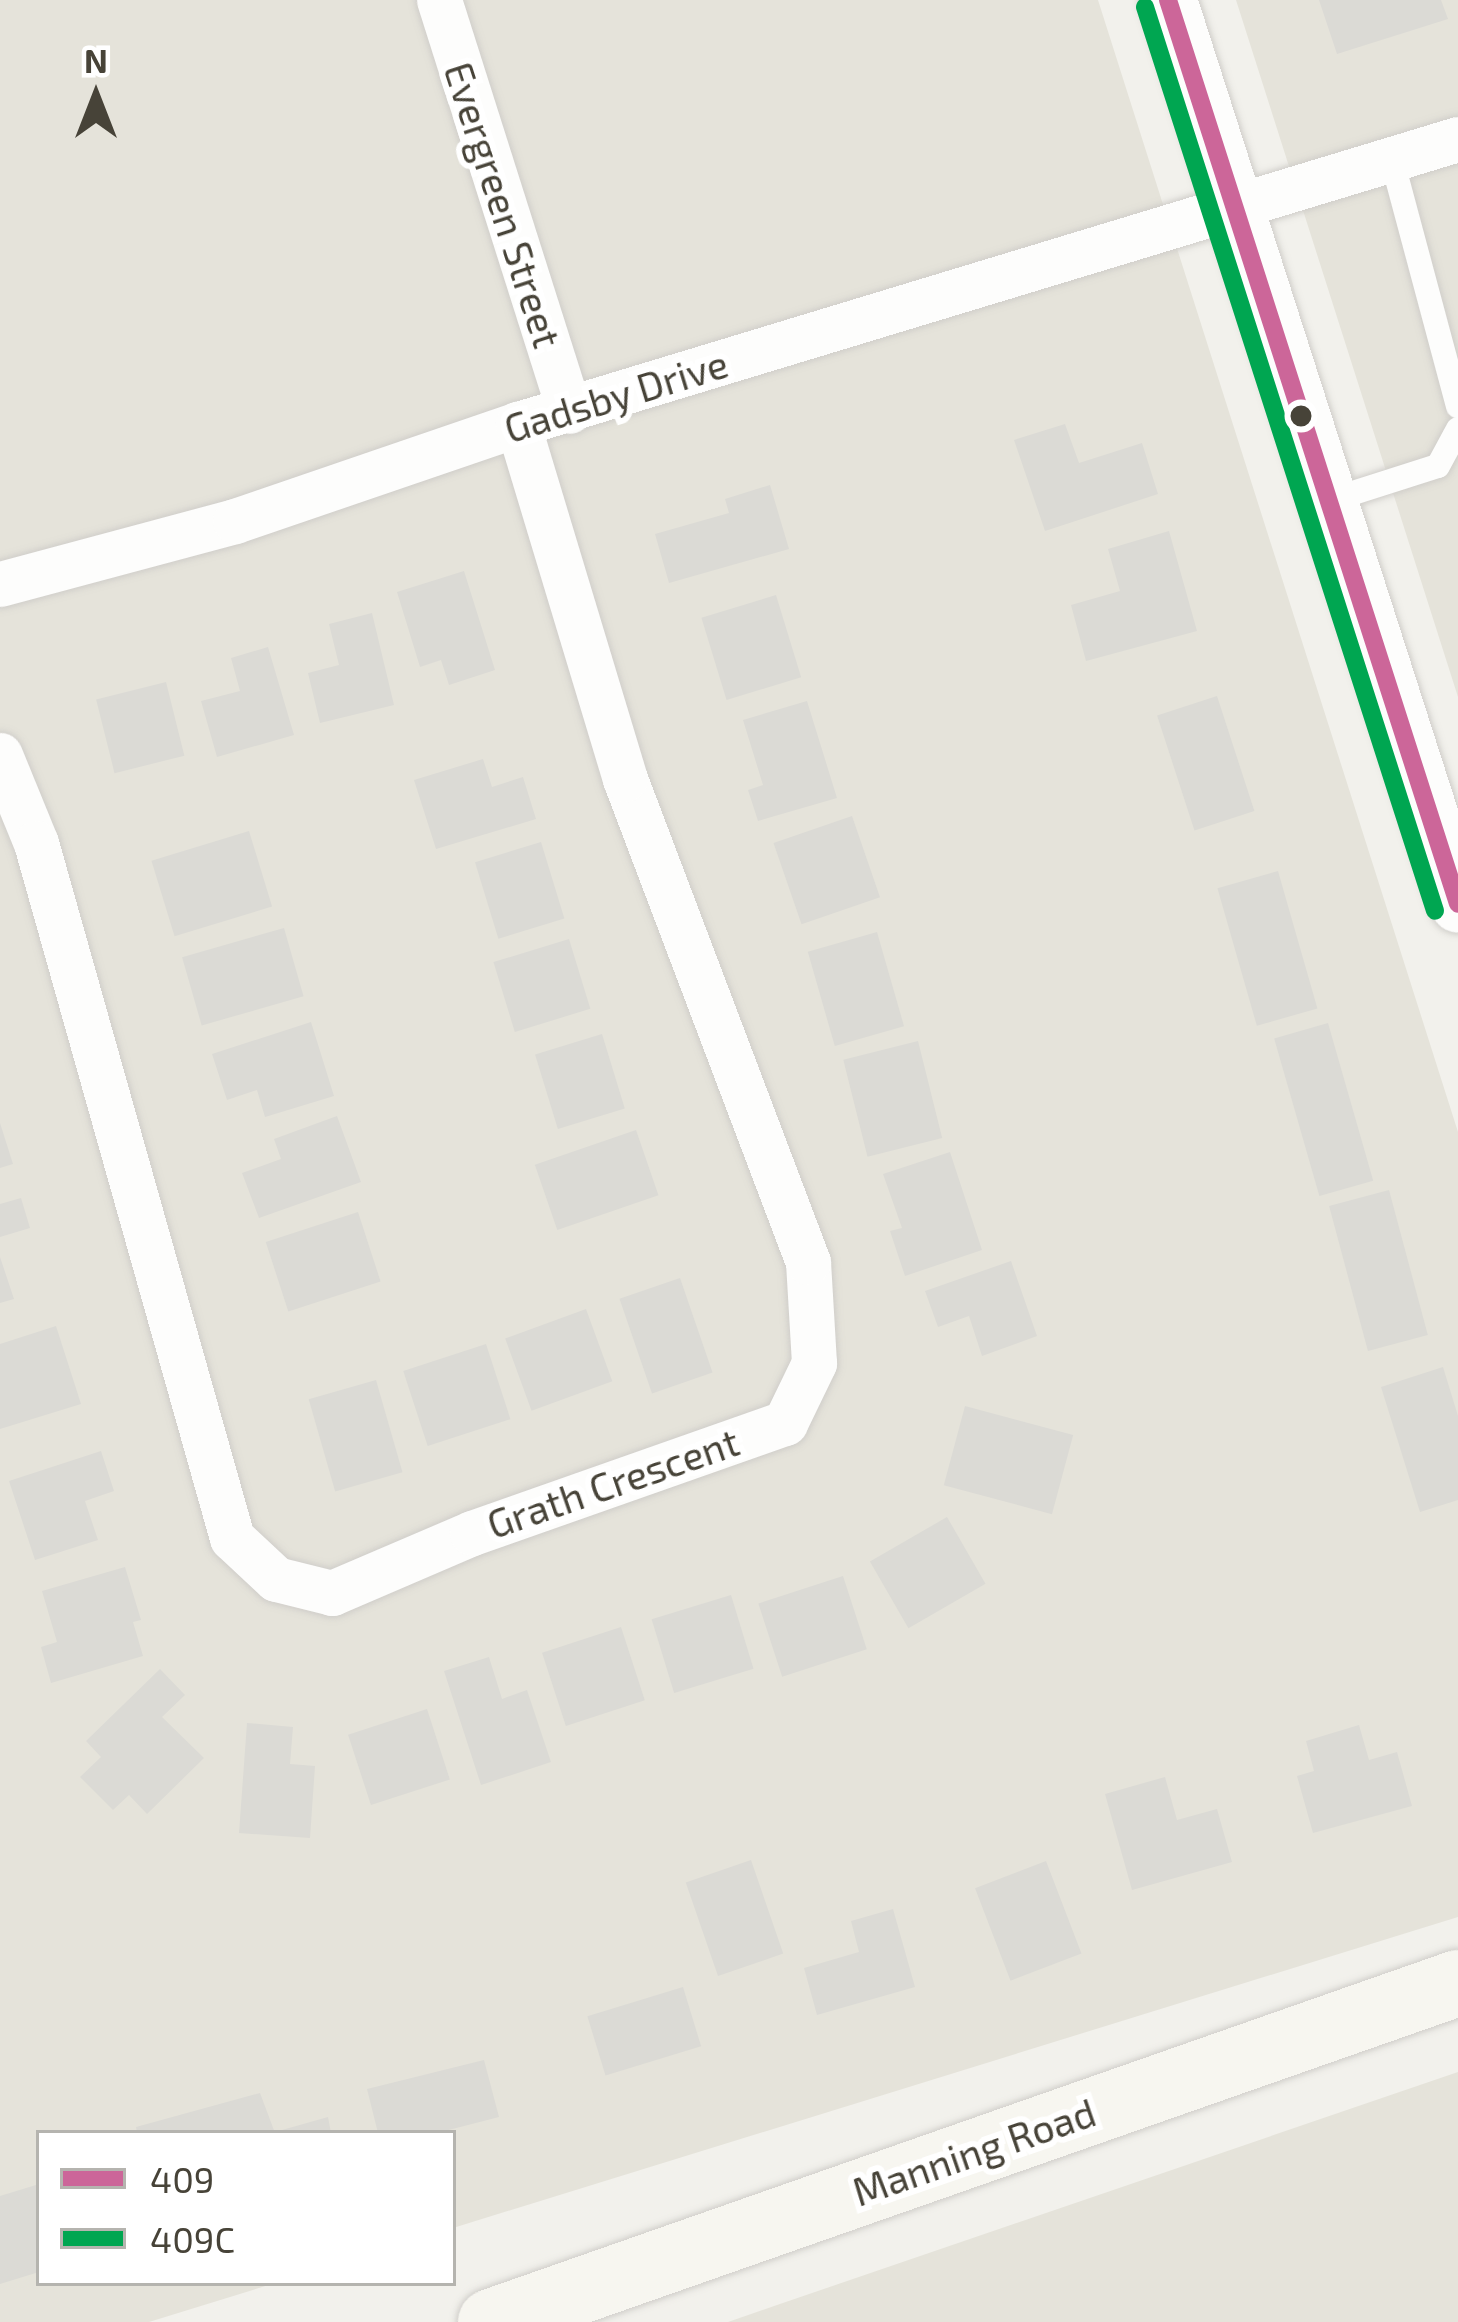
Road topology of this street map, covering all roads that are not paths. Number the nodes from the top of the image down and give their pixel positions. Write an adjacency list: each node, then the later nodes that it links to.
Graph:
1 (439, 0): 7 (street, Evergreen Street)
2 (1168, 0): 5 (street)
3 (1458, 139): 4 (street, Gadsby Drive)
4 (1392, 160): 5 (street, Gadsby Drive); 6 (lane)
5 (1234, 210): 7 (street, Gadsby Drive); 10 (street)
6 (1458, 406)
7 (568, 411): 8 (street, Gadsby Drive)
8 (518, 424): 11 (street, Gadsby Drive); 12 (street, Grath Crescent)
9 (1458, 429): 10 (lane)
10 (1328, 501): 13 (street)
11 (0, 584)
12 (0, 755)
13 (1458, 904)
14 (1458, 1983): 15 (main road, Manning Road)
15 (491, 2322)

